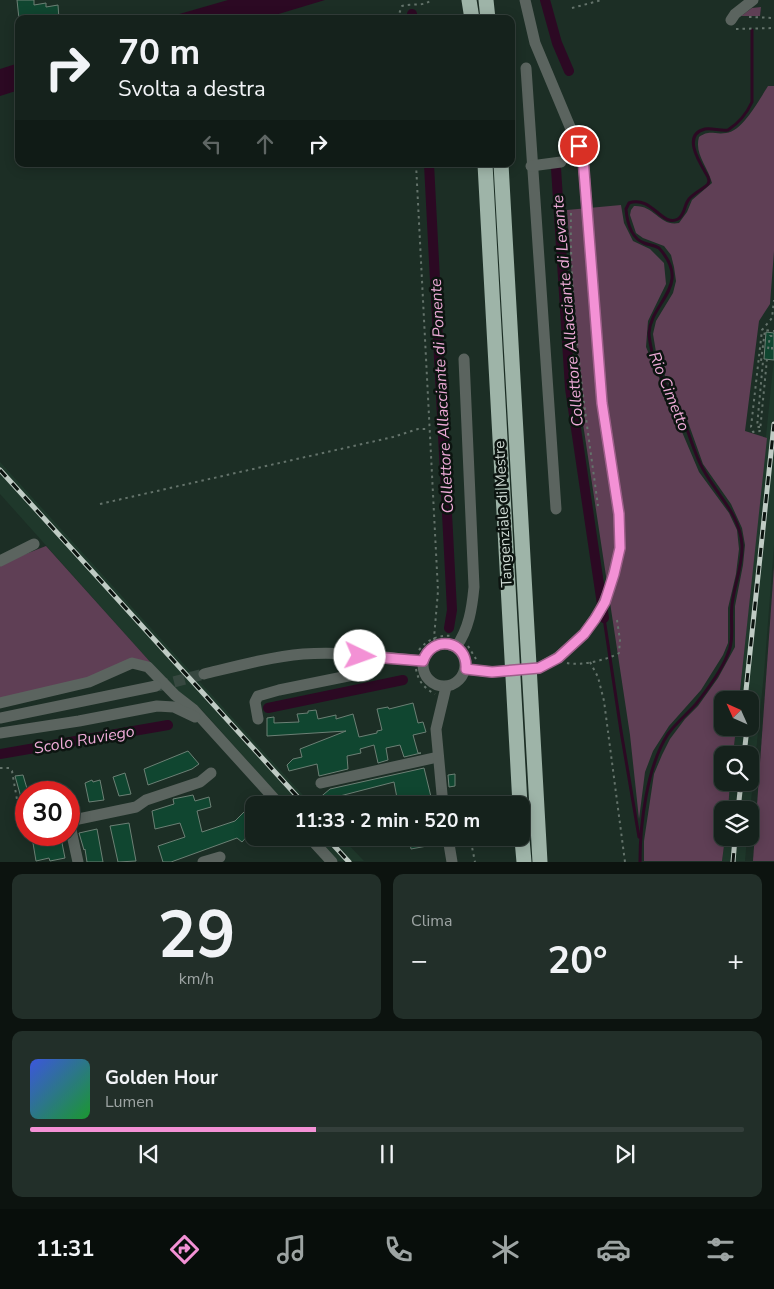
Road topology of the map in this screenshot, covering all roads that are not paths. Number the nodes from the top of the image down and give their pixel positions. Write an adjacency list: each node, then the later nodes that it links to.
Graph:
1 (470, 0): 6 (highway)
2 (486, 0): 7 (highway)
3 (525, 0): 20 (street)
4 (739, 0): 5 (street)
5 (753, 0)
6 (472, 15)
7 (488, 15)
8 (526, 68): 10 (street)
9 (562, 162): 10 (street)
10 (531, 166): 14 (street)
11 (485, 167): 34 (highway, Tangenziale di Mestre)
12 (501, 167): 35 (highway, Tangenziale di Mestre)
13 (464, 359): 17 (street)
14 (556, 509)
15 (34, 544): 16 (street)
16 (0, 561)
17 (459, 643): 19 (street); 20 (street)
18 (373, 656): 19 (street); 21 (street); 26 (street)
19 (416, 665): 23 (street)
20 (466, 669): 23 (street)
21 (204, 674)
22 (156, 686): 25 (street)
23 (445, 691): 29 (street)
24 (0, 703): 27 (street)
25 (0, 718)
26 (258, 719)
27 (206, 723): 28 (street); 32 (street)
28 (0, 733)
29 (438, 757): 31 (street); 33 (street)
30 (211, 773): 36 (street)
31 (321, 783)
32 (272, 796)
33 (442, 796)
34 (520, 796)
35 (536, 803): 49 (highway, Tangenziale di Mestre); 50 (highway)
36 (80, 819)
37 (74, 846): 43 (street)
38 (317, 846): 45 (street)
39 (449, 846): 46 (street)
40 (520, 846): 47 (highway)
41 (522, 846): 48 (highway)
42 (220, 857): 44 (street)
43 (78, 862)
44 (203, 862)
45 (332, 862)
46 (452, 862)
47 (519, 862)
48 (524, 862)
49 (540, 862)
50 (546, 862)

